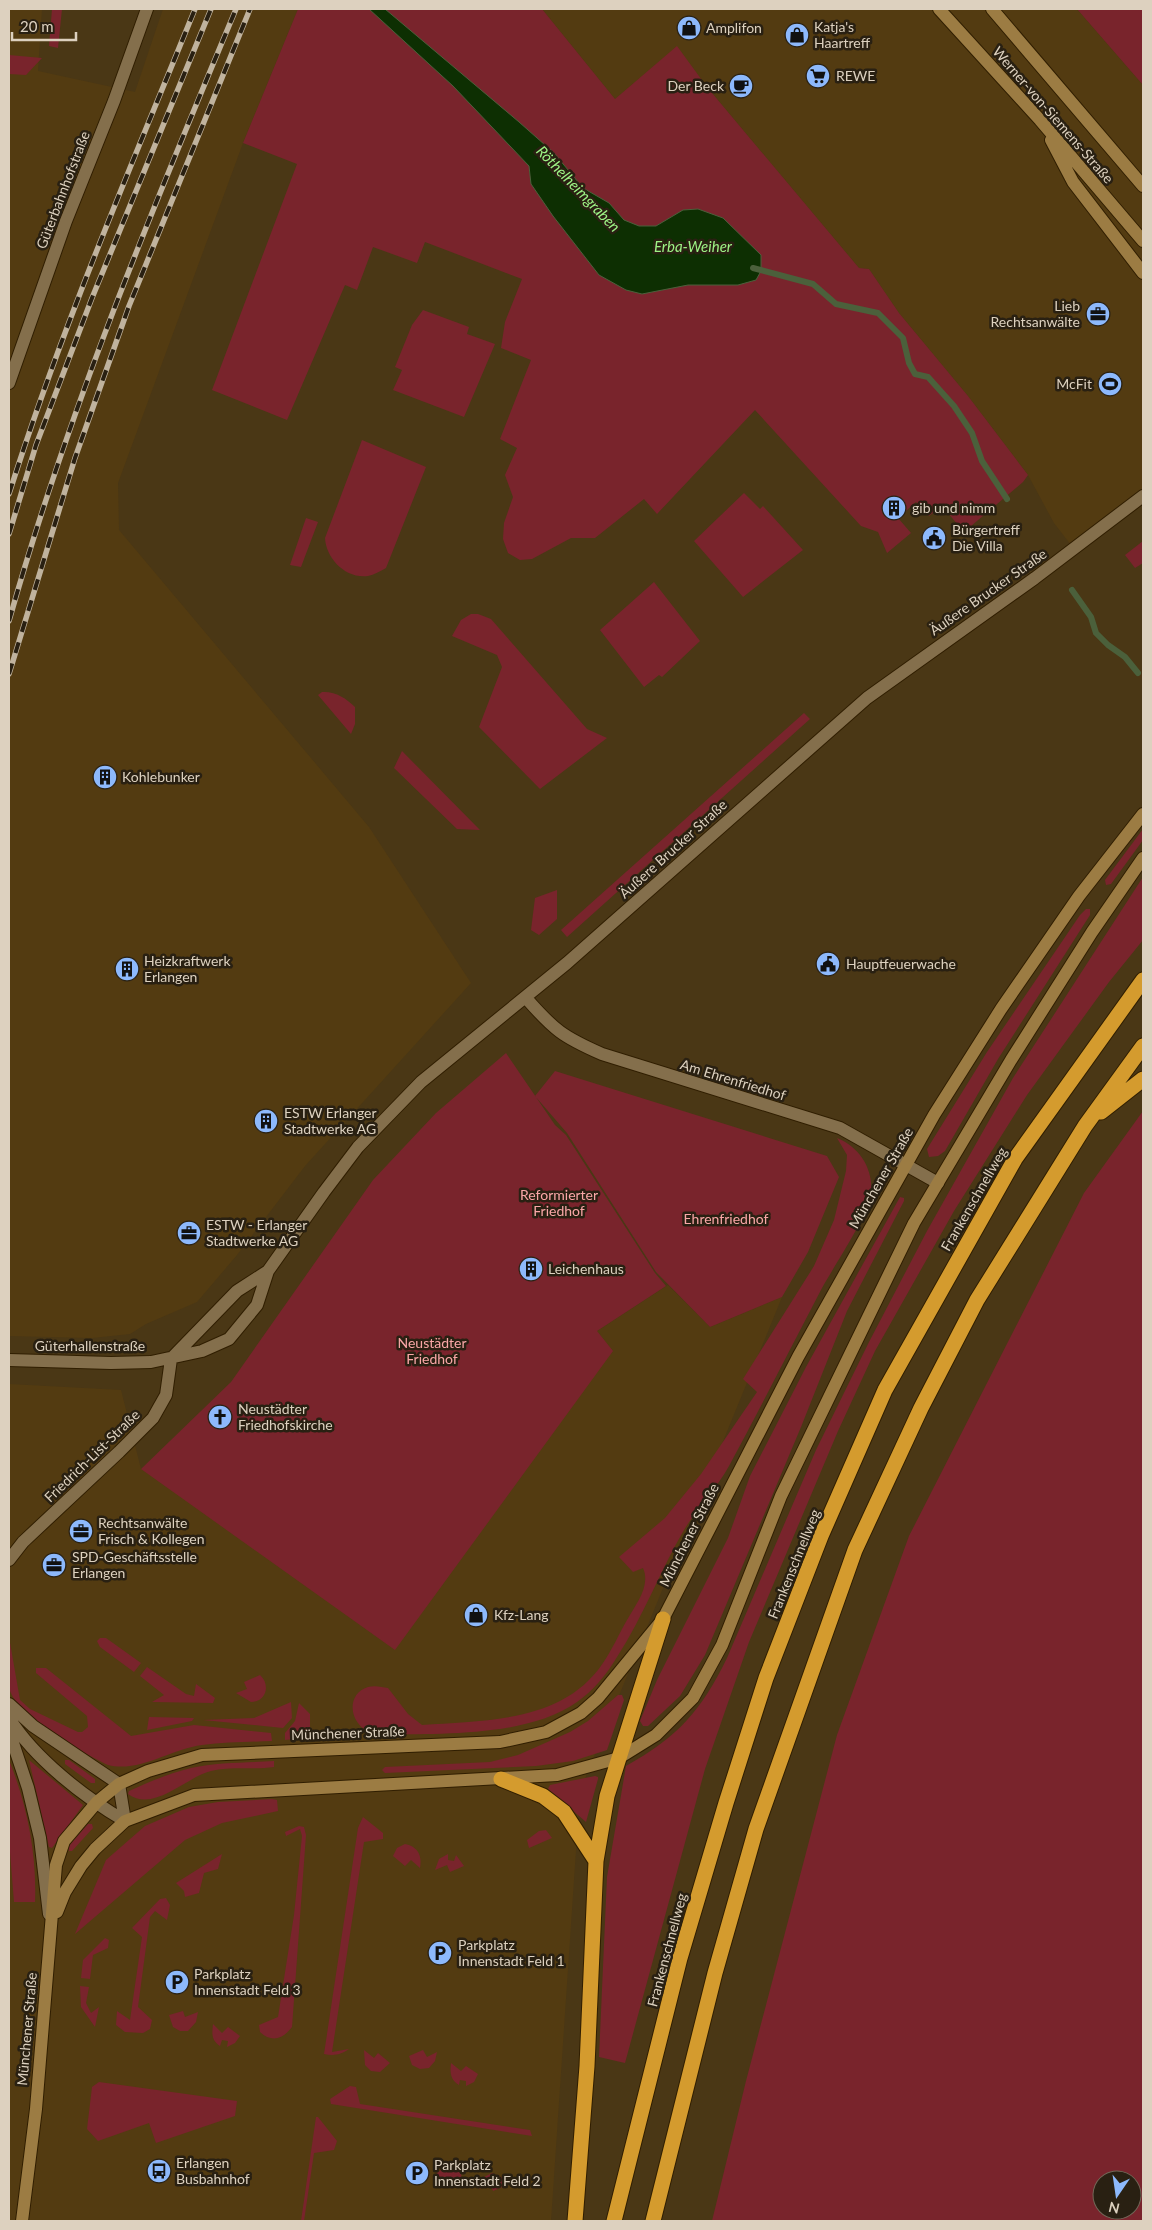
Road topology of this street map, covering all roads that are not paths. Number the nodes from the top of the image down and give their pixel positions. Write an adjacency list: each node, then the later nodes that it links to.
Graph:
1 (147, 9): 8 (street, Güterbahnhofstraße)
2 (939, 9): 4 (main road, Werner-von-Siemens-Straße)
3 (992, 9): 5 (main road, Werner-von-Siemens-Straße)
4 (1040, 120): 6 (main road, Werner-von-Siemens-Straße); 7 (main road)
5 (1143, 186)
6 (1143, 241)
7 (1143, 273)
8 (9, 383)
9 (1143, 496): 13 (street, Äußere Brucker Straße)
10 (1143, 814): 17 (main road, Münchener Straße)
11 (1143, 858): 18 (main road, Münchener Straße)
12 (1143, 980): 36 (highway, Frankenschnellweg)
13 (526, 998): 17 (street, Am Ehrenfriedhof); 19 (street, Äußere Brucker Straße)
14 (1143, 1046): 16 (highway)
15 (1143, 1079): 16 (highway)
16 (1084, 1126): 37 (highway)
17 (905, 1164): 18 (street, Am Ehrenfriedhof); 23 (main road, Münchener Straße)
18 (938, 1183): 27 (main road, Münchener Straße)
19 (268, 1271): 20 (street, Äußere Brucker Straße); 20 (street, Äußere Brucker Straße)
20 (171, 1359): 21 (street, Güterhallenstraße); 22 (street, Friedrich-List-Straße)
21 (9, 1360)
22 (9, 1560)
23 (663, 1619): 27 (highway); 29 (main road, Münchener Straße)
24 (9, 1704): 29 (street)
25 (9, 1718): 30 (street)
26 (9, 1731): 33 (street)
27 (619, 1758): 28 (main road, Münchener Straße); 32 (highway)
28 (501, 1779): 31 (main road, Münchener Straße); 32 (highway)
29 (119, 1784): 30 (main road, Münchener Straße); 31 (street)
30 (97, 1802): 31 (street); 33 (main road, Münchener Straße)
31 (125, 1821): 33 (main road, Münchener Straße)
32 (596, 1860): 35 (highway)
33 (50, 1932): 34 (main road, Münchener Straße)
34 (22, 2221)
35 (575, 2221)
36 (614, 2221)
37 (653, 2221)

